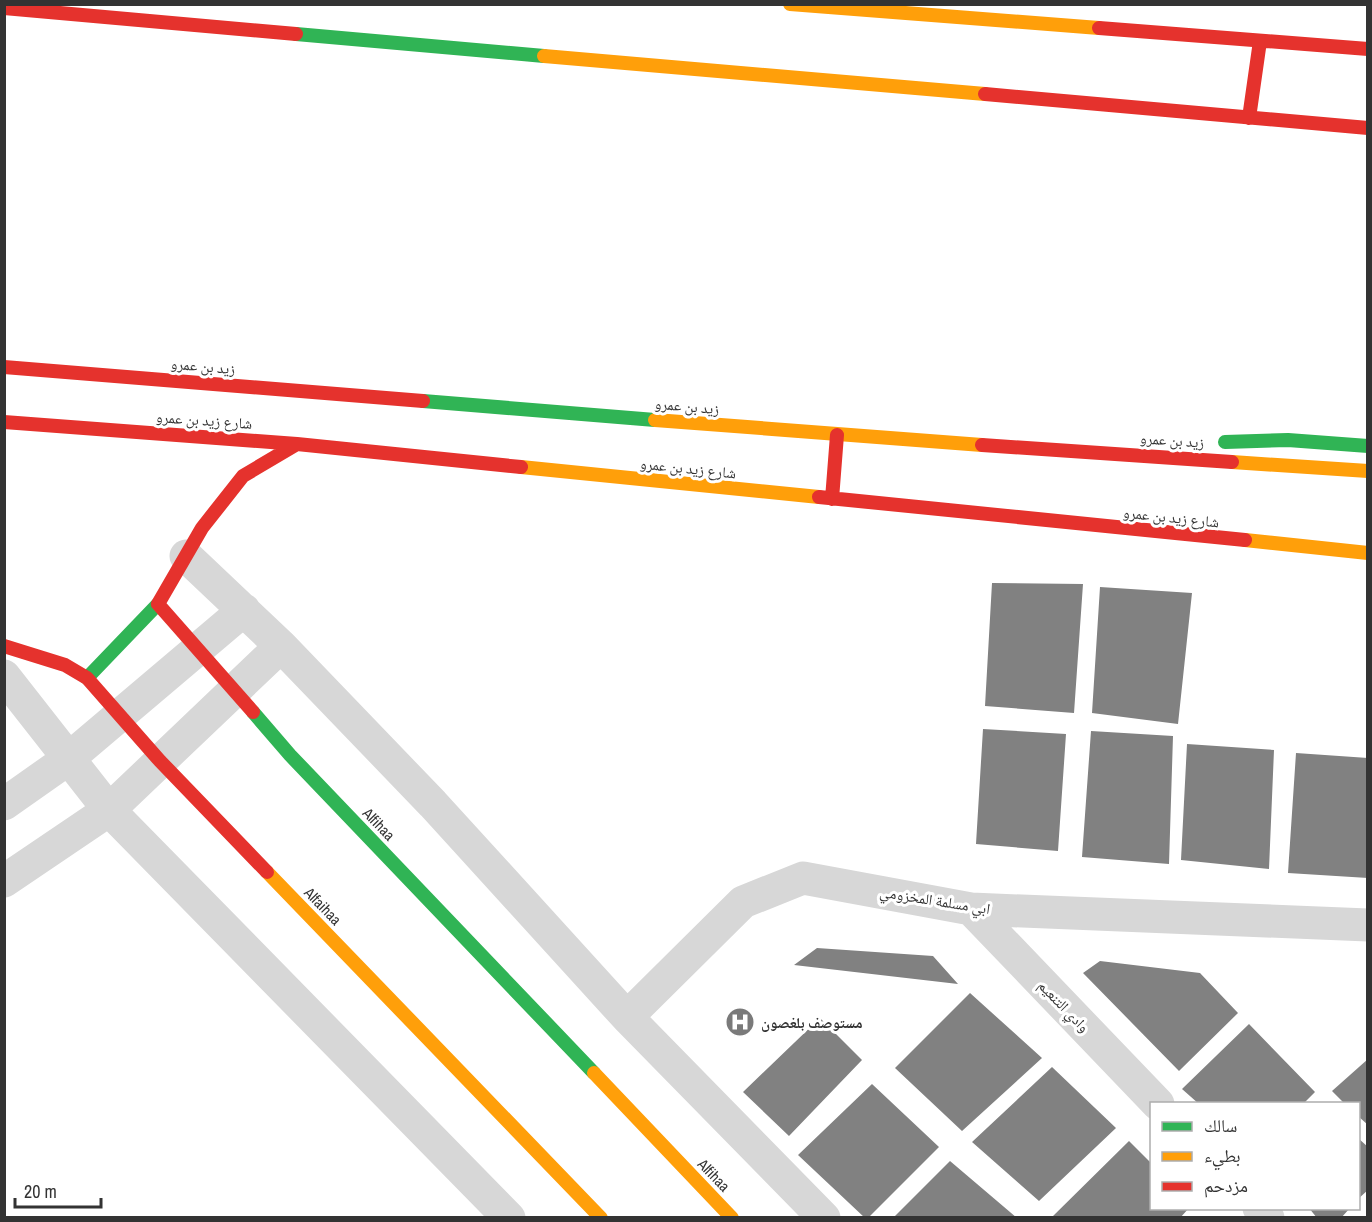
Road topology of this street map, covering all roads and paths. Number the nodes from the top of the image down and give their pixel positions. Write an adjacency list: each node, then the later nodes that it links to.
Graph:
1 (790, 4): 3 (main road)
2 (4, 8): 6 (main road)
3 (1260, 41): 4 (main road); 6 (main road)
4 (1368, 49)
5 (1368, 116): 6 (main road)
6 (1249, 118): 7 (main road); 8 (main road)
7 (1368, 128)
8 (1324, 138)
9 (4, 367): 11 (main road, زيد بن عمرو)
10 (4, 422): 13 (main road, شارع زيد بن عمرو)
11 (837, 435): 16 (main road, زيد بن عمرو); 18 (main road)
12 (1207, 442): 15 (main road)
13 (297, 444): 18 (main road, شارع زيد بن عمرو); 20 (main road)
14 (1161, 444): 16 (main road)
15 (1368, 446)
16 (1034, 447): 17 (main road, زيد بن عمرو)
17 (1368, 471)
18 (832, 499): 19 (main road, شارع زيد بن عمرو)
19 (1368, 553)
20 (186, 556): 21 (main road); 22 (street)
21 (158, 604): 25 (main road, Alfihaa); 27 (main road)
22 (244, 610): 24 (street); 25 (street)
23 (4, 646): 27 (main road, Alfaihaa)
24 (281, 646): 28 (street); 37 (street)
25 (197, 650): 28 (main road, Alfihaa); 29 (street)
26 (4, 676): 30 (street)
27 (87, 678): 29 (main road, Alfaihaa)
28 (234, 691): 31 (street); 41 (main road, Alfihaa)
29 (119, 716): 30 (street); 31 (main road, Alfaihaa)
30 (68, 759): 32 (street); 33 (street)
31 (160, 761): 33 (street); 40 (main road, Alfaihaa)
32 (4, 804)
33 (109, 810): 34 (street); 39 (street)
34 (4, 881)
35 (971, 909): 36 (street, ابي مسلمة المخزومي); 37 (street, ابي مسلمة المخزومي); 38 (street, وادي التنعيم)
36 (1368, 925)
37 (627, 1017): 42 (street)
38 (1156, 1102)
39 (509, 1218)
40 (601, 1218)
41 (732, 1218)
42 (824, 1218)

